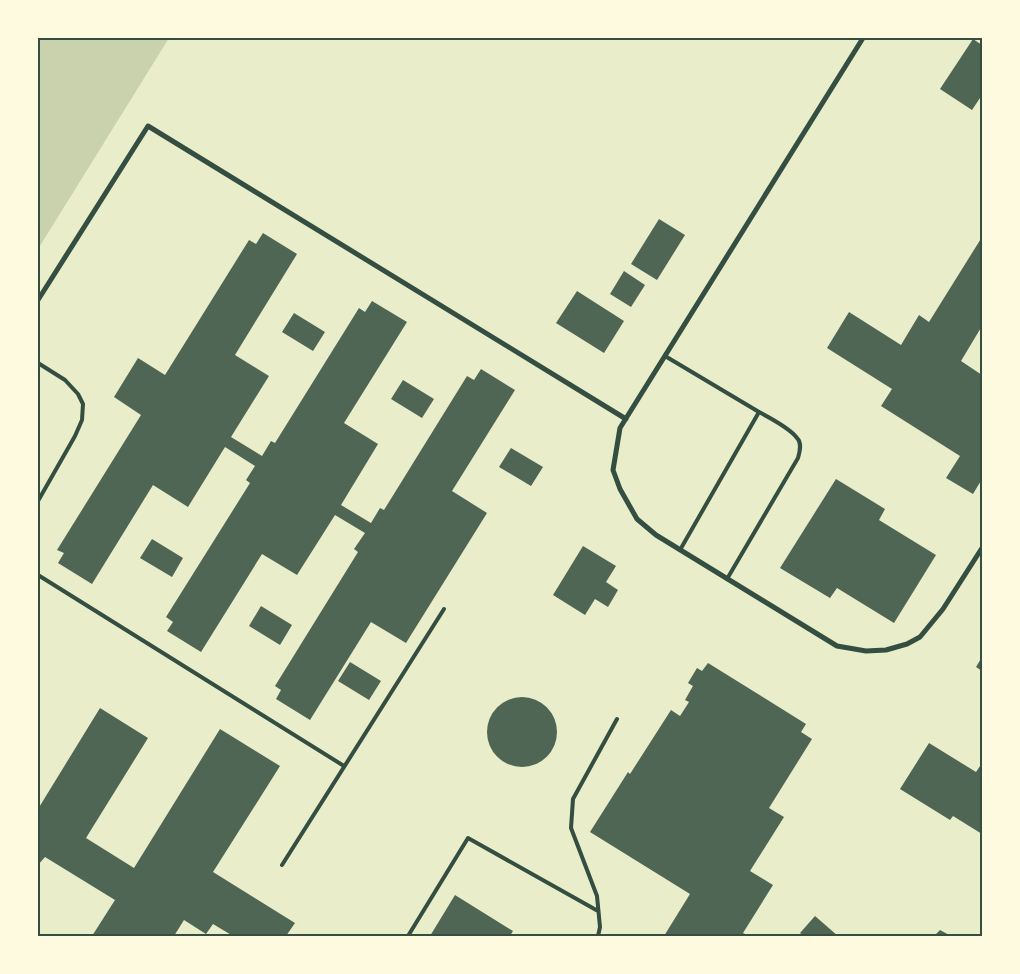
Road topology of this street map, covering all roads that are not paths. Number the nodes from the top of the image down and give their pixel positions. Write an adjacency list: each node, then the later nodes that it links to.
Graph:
1 (863, 38): 3 (street)
2 (38, 300): 6 (street)
3 (665, 356): 5 (lane); 6 (street)
4 (38, 363): 7 (lane)
5 (759, 412): 9 (lane); 11 (lane)
6 (626, 418): 9 (street)
7 (38, 501)
8 (982, 548): 11 (street)
9 (680, 550): 11 (street)
10 (38, 575): 14 (lane)
11 (727, 579)
12 (444, 609): 14 (lane)
13 (617, 719): 16 (lane)
14 (344, 766): 15 (lane)
15 (282, 864)
16 (598, 911): 17 (lane); 18 (lane)
17 (408, 936)
18 (598, 936)

